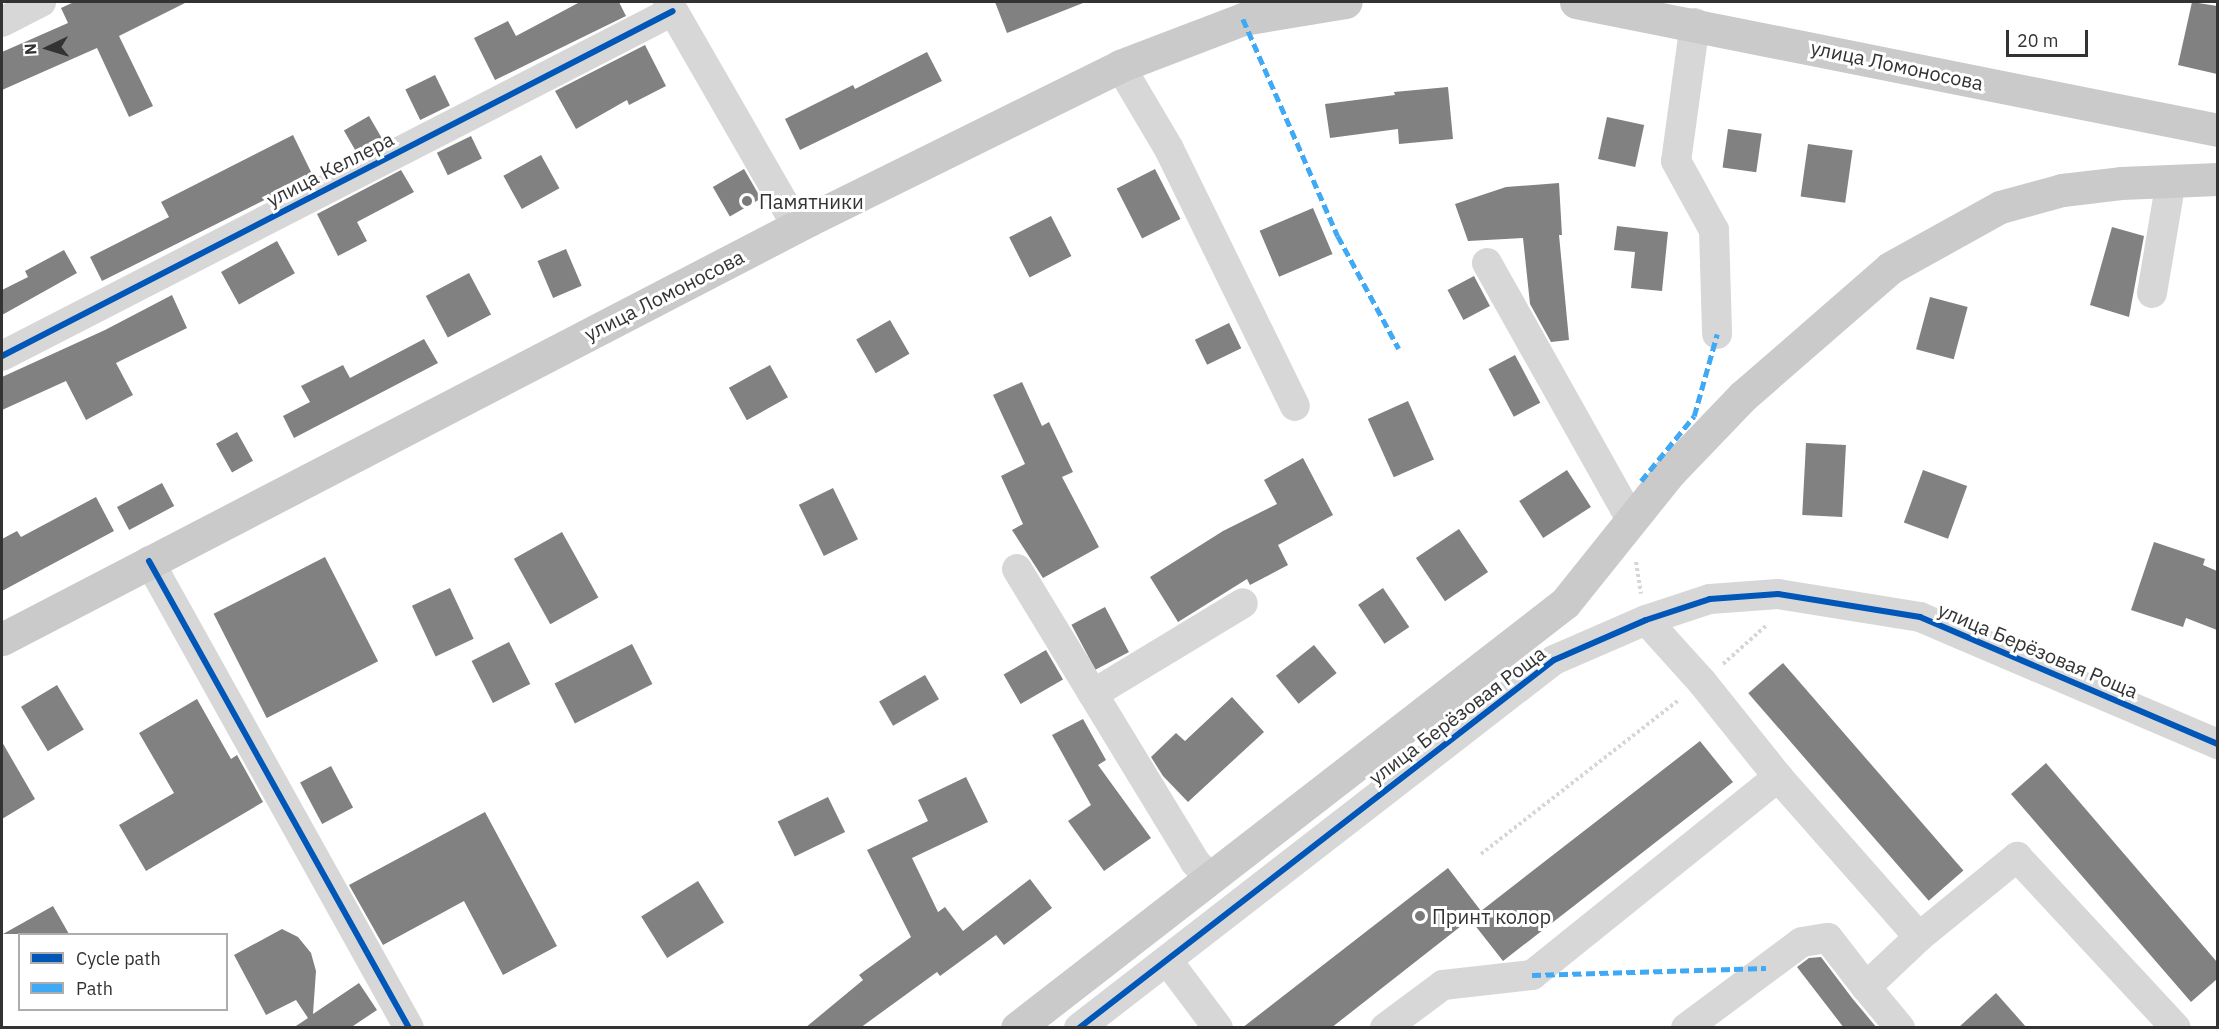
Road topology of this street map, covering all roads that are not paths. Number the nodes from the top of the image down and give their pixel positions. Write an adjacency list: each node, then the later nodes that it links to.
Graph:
1 (41, 2): 5 (street)
2 (1346, 2): 7 (main road, улица Ломоносова)
3 (1576, 2): 6 (main road, улица Ломоносова)
4 (671, 6): 11 (street); 15 (street, улица Келлера)
5 (2, 22)
6 (1695, 23): 8 (main road, улица Ломоносова); 14 (street)
7 (1120, 66): 11 (main road, улица Ломоносова); 16 (street)
8 (2217, 130)
9 (2217, 179): 10 (main road)
10 (2171, 181): 13 (street); 17 (main road)
11 (797, 226): 18 (main road, улица Ломоносова)
12 (1487, 263): 17 (street)
13 (2152, 293)
14 (1717, 334)
15 (2, 356)
16 (1295, 406)
17 (1629, 525): 26 (main road)
18 (149, 561): 22 (main road, улица Ломоносова); 30 (street)
19 (1017, 569): 23 (street)
20 (1243, 603): 23 (street)
21 (1649, 607): 24 (street, улица Берёзовая Роща); 25 (street); 28 (street, улица Берёзовая Роща)
22 (2, 639)
23 (1093, 694): 26 (street)
24 (2217, 744)
25 (1779, 777): 27 (street); 34 (street)
26 (1211, 879): 31 (main road)
27 (1919, 937): 29 (street); 37 (street)
28 (1167, 960): 32 (street, улица Берёзовая Роща); 33 (street)
29 (1866, 987): 35 (street); 36 (street)
30 (410, 1028)
31 (1017, 1028)
32 (1079, 1028)
33 (1218, 1028)
34 (1385, 1028)
35 (1686, 1028)
36 (1900, 1028)
37 (2176, 1028)

